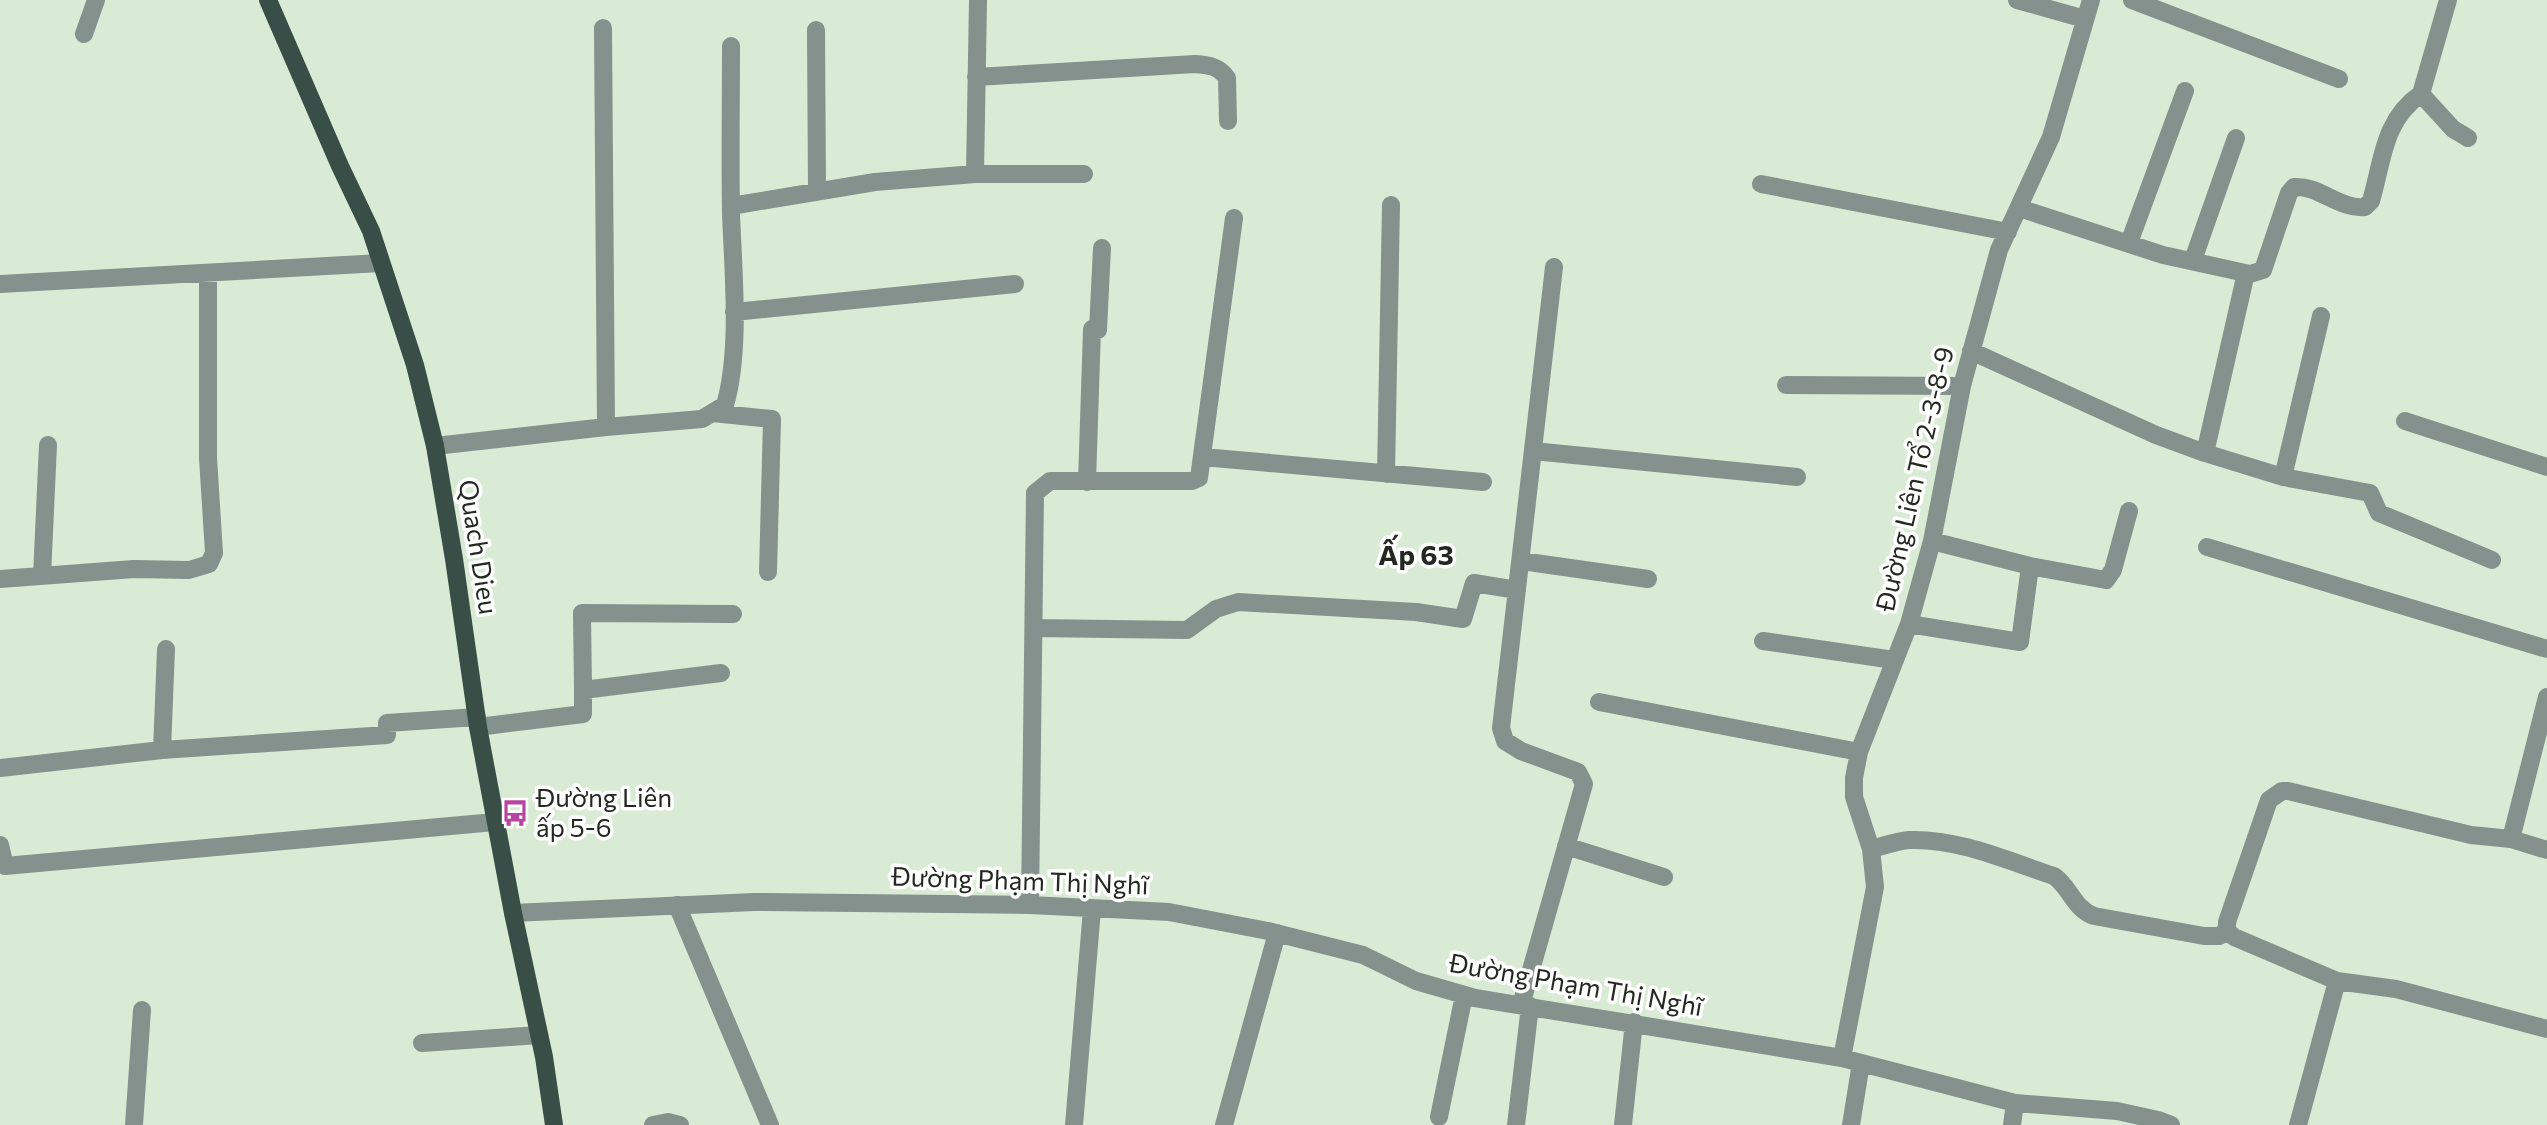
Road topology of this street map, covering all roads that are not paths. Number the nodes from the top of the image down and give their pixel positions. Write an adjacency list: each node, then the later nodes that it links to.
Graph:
1 (96, 0): 11 (street)
2 (268, 0): 32 (main road, Quach Dieu)
3 (978, 0): 13 (street)
4 (2017, 0): 8 (street)
5 (2091, 0): 8 (street, Đường Liên Tổ 2-3-8-9)
6 (2132, 0): 14 (street)
7 (2448, 0): 16 (street)
8 (2085, 19): 26 (street, Đường Liên Tổ 2-3-8-9)
9 (603, 28): 45 (street)
10 (816, 30): 23 (street)
11 (84, 34)
12 (731, 46): 25 (street)
13 (976, 77): 17 (street); 20 (street)
14 (2339, 79)
15 (2185, 91): 29 (street)
16 (2420, 94): 19 (street); 34 (street)
17 (1228, 121)
18 (2236, 138): 31 (street)
19 (2468, 138)
20 (975, 174): 21 (street); 23 (street)
21 (1084, 174)
22 (1761, 184): 28 (street)
23 (817, 192): 25 (street)
24 (1391, 205): 52 (street)
25 (731, 206): 38 (street)
26 (2019, 208): 28 (street, Đường Liên Tổ 2-3-8-9); 29 (street)
27 (1234, 218): 50 (street)
28 (2008, 232): 40 (street, Đường Liên Tổ 2-3-8-9)
29 (2129, 243): 31 (street)
30 (1102, 248): 55 (street)
31 (2193, 260): 34 (street)
32 (381, 263): 35 (street); 47 (main road, Quach Dieu)
33 (1554, 267): 48 (street)
34 (2246, 273): 49 (street)
35 (208, 274): 36 (street); 64 (street)
36 (0, 284)
37 (1015, 284): 38 (street)
38 (734, 312): 43 (street)
39 (2321, 316): 54 (street)
40 (1971, 351): 42 (street, Đường Liên Tổ 2-3-8-9); 49 (street)
41 (1786, 386): 42 (street)
42 (1962, 386): 58 (street, Đường Liên Tổ 2-3-8-9)
43 (712, 413): 45 (street); 63 (street)
44 (2405, 421): 51 (street)
45 (606, 427): 47 (street)
46 (48, 445): 64 (street)
47 (435, 446): 79 (main road, Quach Dieu)
48 (1534, 451): 53 (street); 60 (street)
49 (2205, 453): 54 (street)
50 (1203, 457): 52 (street); 55 (street)
51 (2547, 467)
52 (1385, 474): 56 (street)
53 (1797, 477)
54 (2283, 477): 61 (street)
55 (1087, 482): 70 (street)
56 (1483, 482)
57 (2129, 512): 62 (street)
58 (1932, 541): 62 (street); 69 (street, Đường Liên Tổ 2-3-8-9)
59 (2207, 547): 73 (street)
60 (1521, 561): 66 (street); 67 (street)
61 (2492, 561)
62 (2030, 566): 69 (street)
63 (768, 572)
64 (42, 576): 65 (street)
65 (0, 579)
66 (1648, 579)
67 (1517, 590): 70 (street); 86 (street)
68 (733, 614): 76 (street)
69 (1909, 624): 74 (street, Đường Liên Tổ 2-3-8-9)
70 (1034, 628): 91 (street)
71 (1763, 641): 74 (street)
72 (166, 649): 80 (street)
73 (2547, 649)
74 (1894, 660): 81 (street, Đường Liên Tổ 2-3-8-9)
75 (721, 673): 76 (street)
76 (583, 690): 79 (street)
77 (2547, 697): 84 (street)
78 (1599, 702): 81 (street)
79 (477, 722): 80 (street); 83 (main road, Quach Dieu)
80 (162, 750): 82 (street)
81 (1859, 752): 87 (street, Đường Liên Tổ 2-3-8-9)
82 (0, 768)
83 (495, 822): 85 (street); 93 (main road, Quach Dieu)
84 (2511, 839): 88 (street); 94 (street)
85 (0, 845)
86 (1566, 846): 89 (street); 98 (street)
87 (1871, 849): 94 (street); 104 (street, Đường Liên Tổ 2-3-8-9)
88 (2547, 850)
89 (1664, 877)
90 (677, 905): 91 (street, Đường Phạm Thị Nghĩ); 93 (street, Đường Phạm Thị Nghĩ); 112 (street)
91 (1030, 905): 92 (street, Đường Phạm Thị Nghĩ)
92 (1092, 909): 95 (street, Đường Phạm Thị Nghĩ); 113 (street)
93 (513, 913): 102 (main road, Quach Dieu)
94 (2227, 931): 96 (street)
95 (1277, 933): 97 (street, Đường Phạm Thị Nghĩ); 114 (street)
96 (2337, 981): 101 (street); 120 (street)
97 (1464, 995): 98 (street, Đường Phạm Thị Nghĩ); 107 (street)
98 (1525, 1005): 100 (street, Đường Phạm Thị Nghĩ); 115 (street)
99 (142, 1010): 108 (street)
100 (1634, 1023): 104 (street, Đường Phạm Thị Nghĩ); 116 (street)
101 (2547, 1029)
102 (539, 1035): 103 (street); 109 (main road, Quach Dieu)
103 (422, 1043)
104 (1842, 1058): 105 (street, Đường Phạm Thị Nghĩ)
105 (1861, 1063): 106 (street, Đường Phạm Thị Nghĩ); 117 (street)
106 (2015, 1103): 118 (street); 119 (street, Đường Phạm Thị Nghĩ)
107 (1439, 1117)
108 (134, 1125)
109 (554, 1125)
110 (653, 1125): 111 (street)
111 (680, 1125)
112 (769, 1125)
113 (1074, 1125)
114 (1224, 1125)
115 (1517, 1125)
116 (1623, 1125)
117 (1850, 1125)
118 (2011, 1125)
119 (2171, 1125)
120 (2298, 1125)

